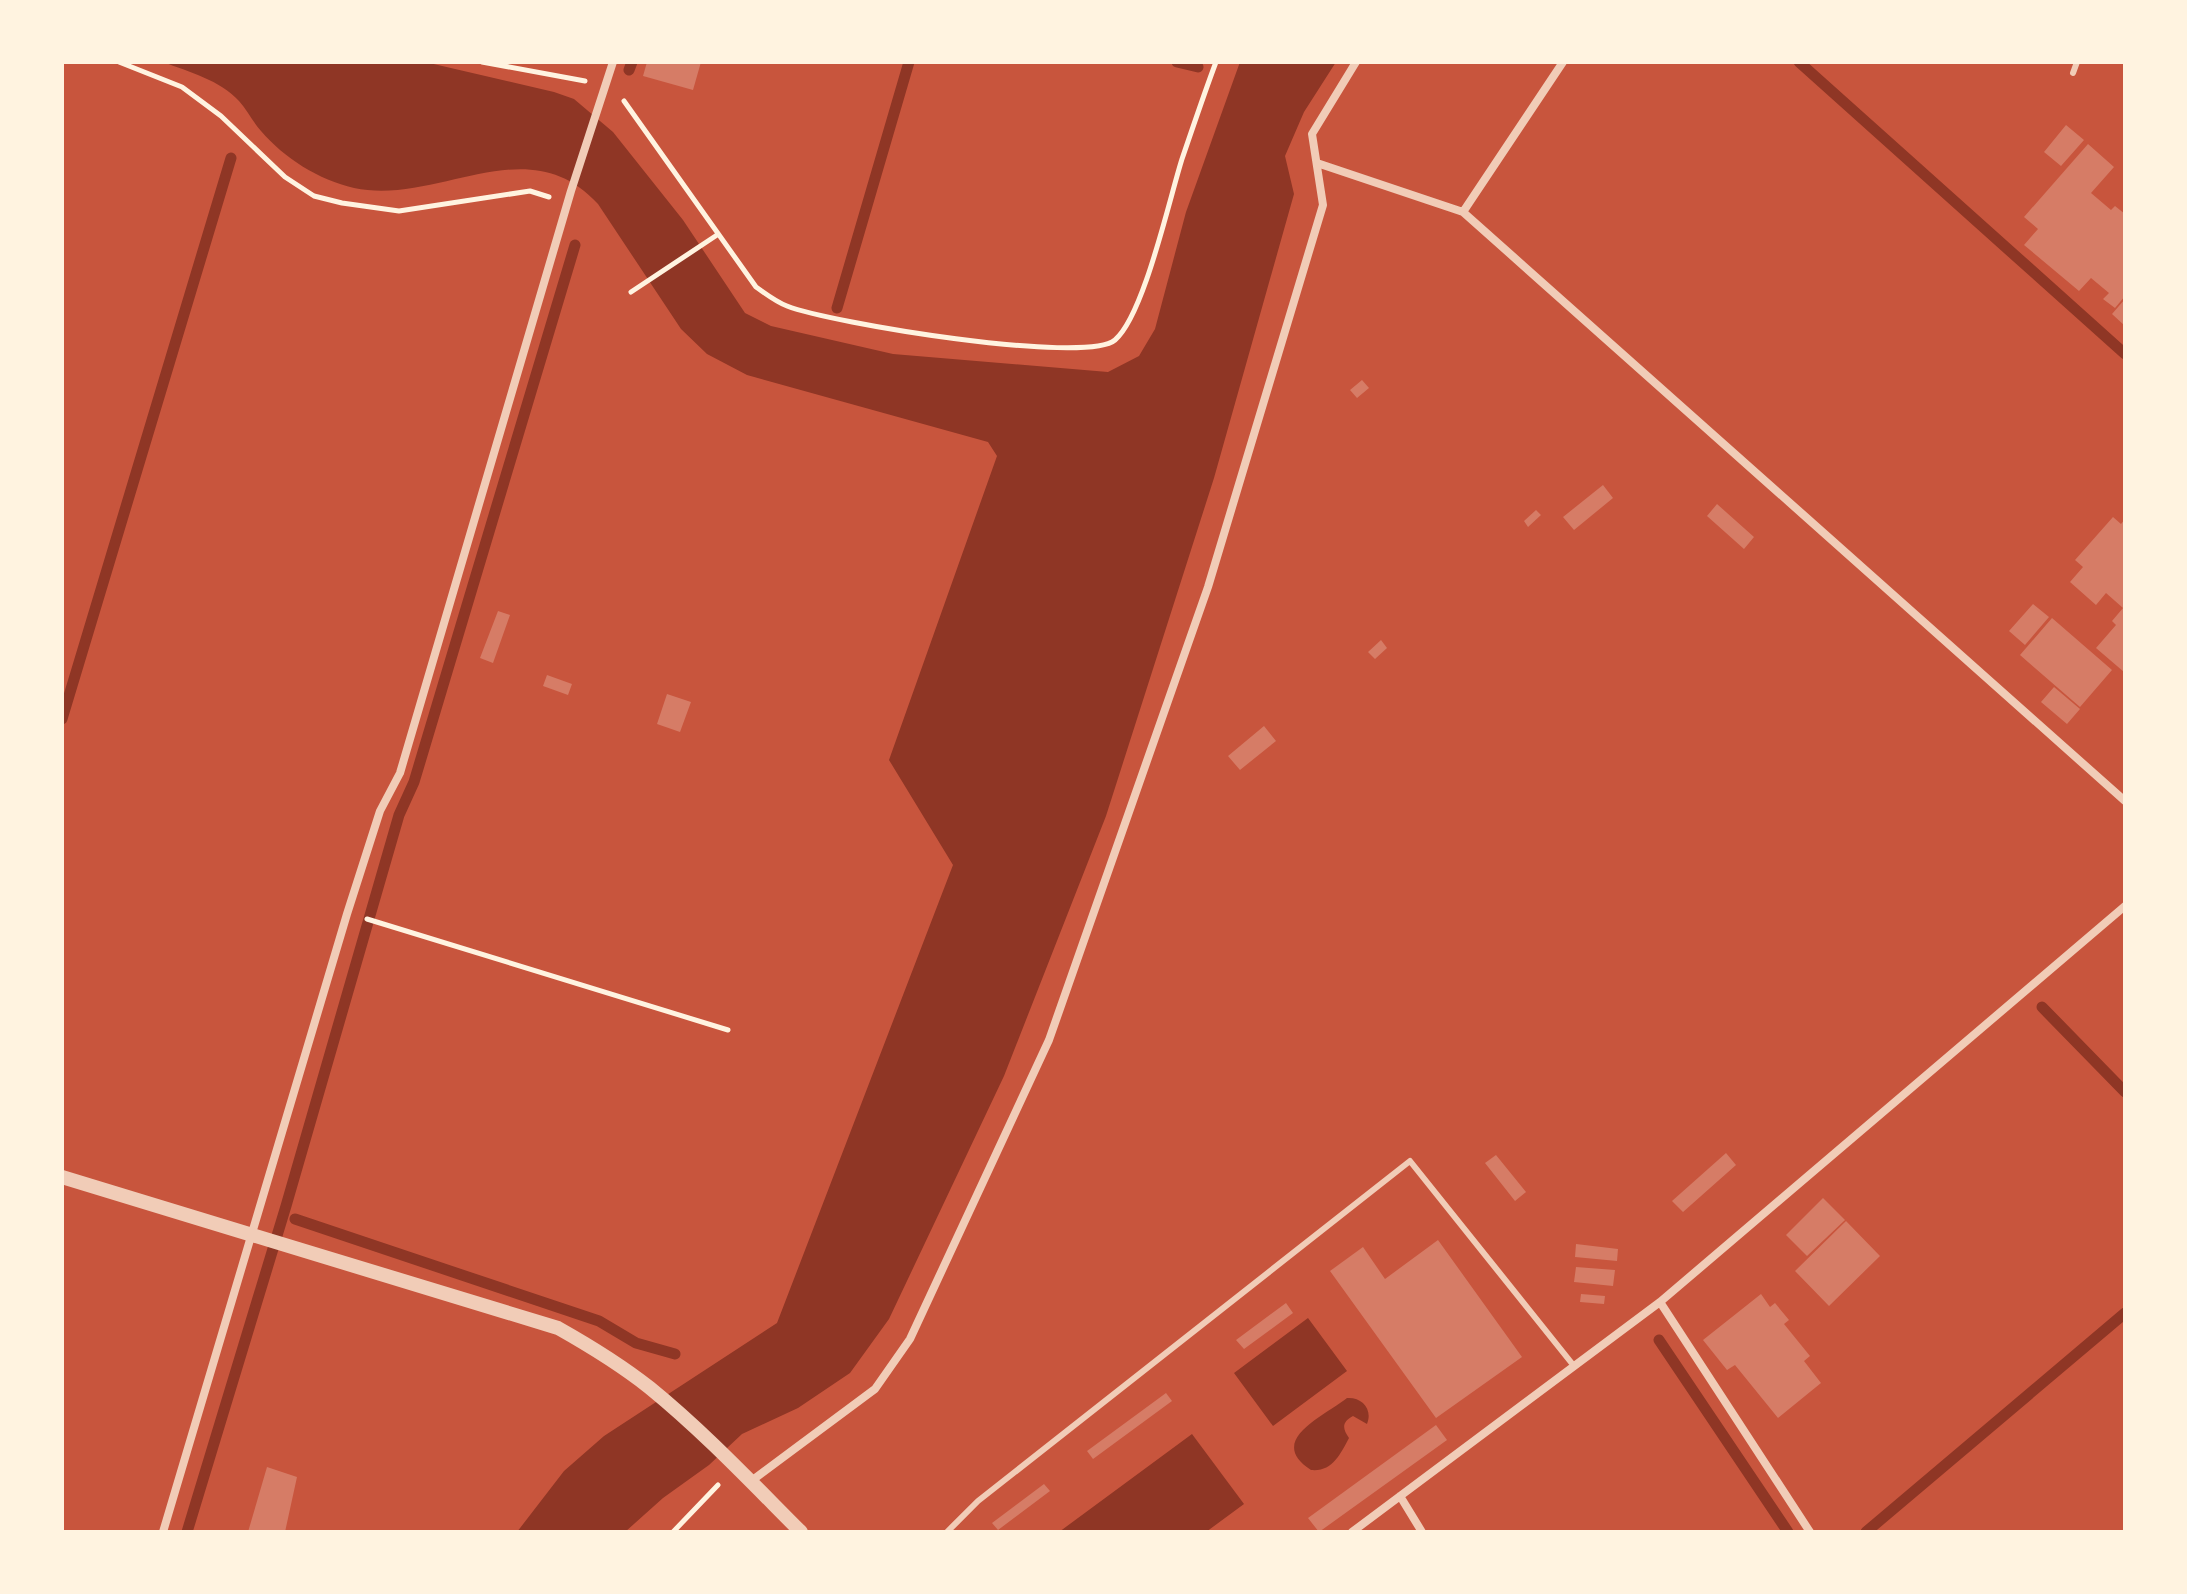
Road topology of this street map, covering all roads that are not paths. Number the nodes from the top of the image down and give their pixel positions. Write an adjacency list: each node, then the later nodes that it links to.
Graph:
1 (613, 62): 11 (street)
2 (1356, 62): 6 (street)
3 (1563, 62): 7 (street)
4 (2077, 62): 5 (lane)
5 (2073, 73)
6 (1317, 163): 7 (street); 14 (street)
7 (1463, 212): 8 (street)
8 (2125, 801)
9 (2125, 906): 12 (street)
10 (62, 1177): 11 (street)
11 (252, 1235): 14 (street); 16 (street)
12 (1660, 1302): 13 (street); 21 (street)
13 (1574, 1366): 15 (street); 18 (lane)
14 (750, 1482): 17 (street)
15 (1400, 1496): 19 (street); 20 (street)
16 (163, 1532)
17 (801, 1532)
18 (947, 1532)
19 (1352, 1532)
20 (1422, 1532)
21 (1810, 1532)

